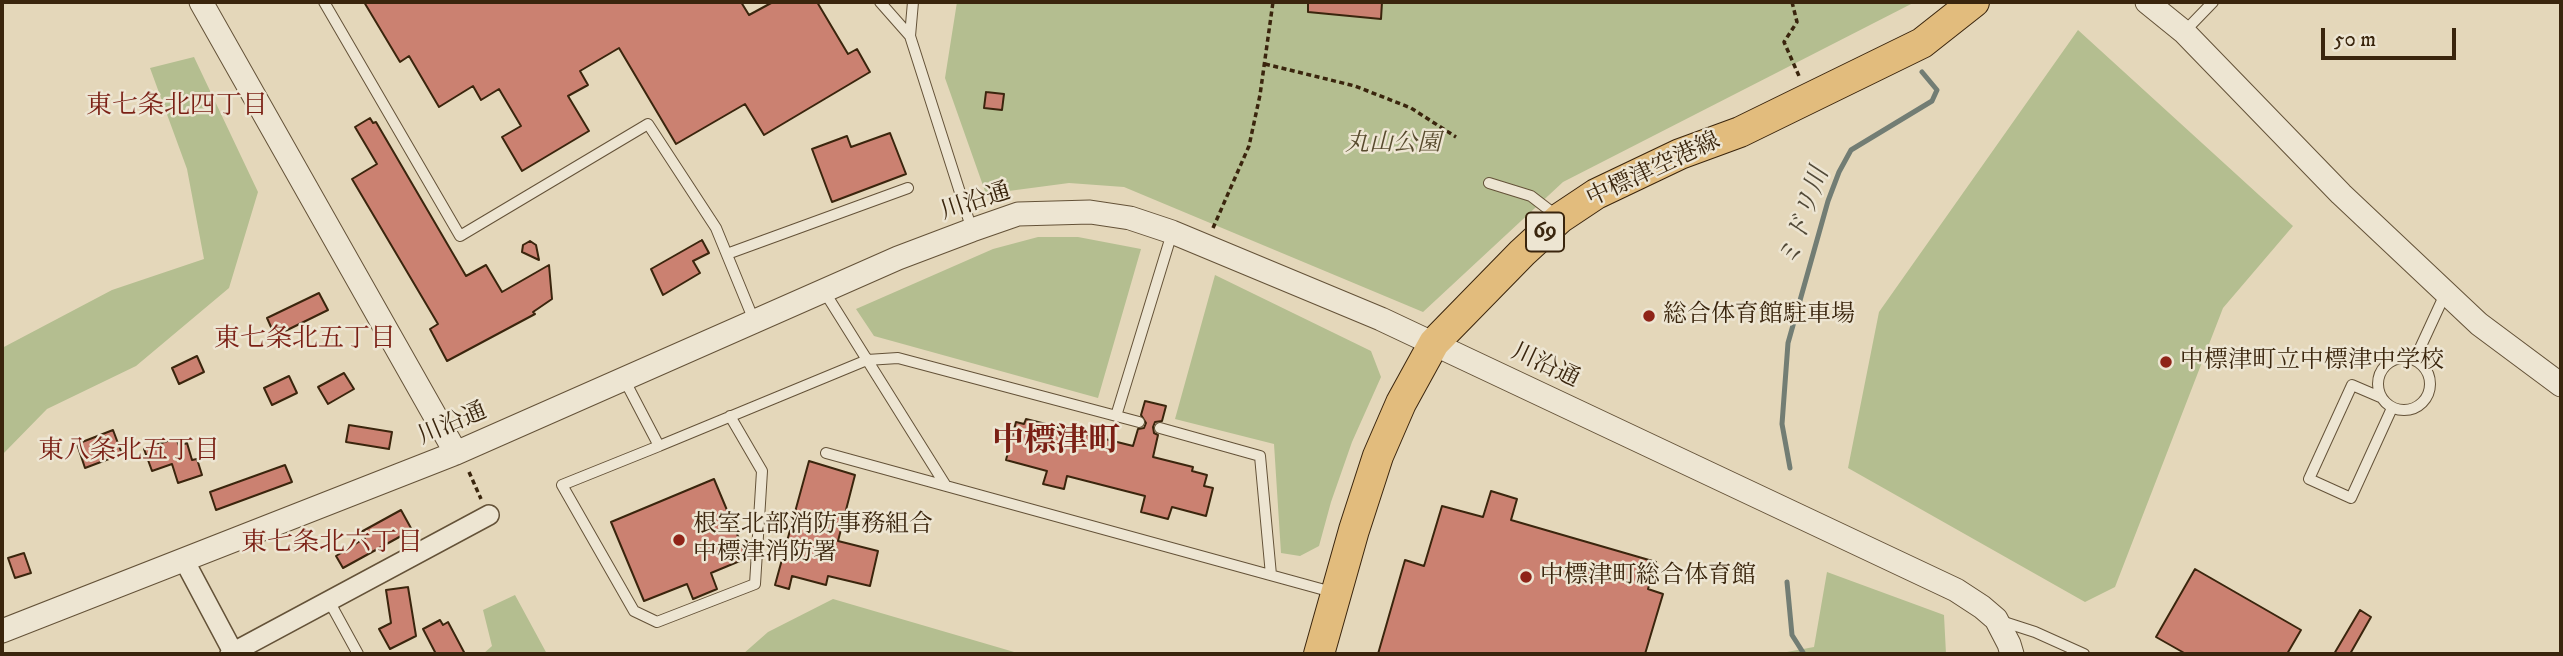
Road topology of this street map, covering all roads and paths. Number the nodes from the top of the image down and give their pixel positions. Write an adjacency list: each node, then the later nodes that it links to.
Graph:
1 (201, 2): 37 (street)
2 (324, 2): 21 (lane)
3 (880, 2): 11 (lane)
4 (913, 2): 11 (lane)
5 (1273, 2): 12 (path)
6 (1792, 2): 13 (path)
7 (1974, 2): 13 (main road, 中標津空港線 / 69)
8 (2147, 2): 10 (street)
9 (2213, 2): 10 (lane)
10 (2184, 32): 23 (street)
11 (910, 36): 19 (lane)
12 (1265, 64): 14 (path); 18 (path)
13 (1809, 99): 17 (main road, 中標津空港線 / 69)
14 (1457, 136)
15 (1489, 183): 17 (lane)
16 (908, 188): 21 (lane)
17 (1560, 218): 25 (main road, 中標津空港線 / 69)
18 (1213, 228)
19 (972, 230): 20 (street, 川沿通); 22 (street, 川沿通)
20 (1172, 232): 25 (street, 川沿通); 33 (lane)
21 (727, 254): 24 (lane)
22 (824, 291): 24 (street, 川沿通); 27 (lane)
23 (2446, 293): 26 (lane); 29 (street)
24 (755, 323): 28 (street, 川沿通)
25 (1434, 343): 44 (main road, 中標津空港線 / 69); 46 (street, 川沿通)
26 (2415, 359): 30 (lane); 31 (lane)
27 (867, 360): 32 (lane); 33 (lane); 40 (lane)
28 (624, 379): 36 (lane); 37 (street, 川沿通)
29 (2561, 385)
30 (2380, 397): 31 (lane); 31 (lane)
31 (2392, 408)
32 (730, 416): 36 (lane); 36 (lane)
33 (1116, 416): 34 (lane)
34 (1139, 422)
35 (1160, 428): 43 (lane)
36 (659, 446)
37 (456, 453): 42 (street, 川沿通)
38 (825, 453): 40 (lane)
39 (469, 472): 41 (path)
40 (946, 486): 43 (lane)
41 (489, 515): 45 (street)
42 (184, 560): 47 (street, 川沿通); 48 (street)
43 (1271, 575): 44 (lane)
44 (1336, 593): 50 (main road, 中標津空港線 / 69)
45 (329, 601): 48 (street); 49 (lane)
46 (1996, 619): 51 (street); 52 (lane)
47 (2, 631)
48 (231, 653)
49 (358, 654)
50 (1319, 654)
51 (2012, 654)
52 (2084, 654)

